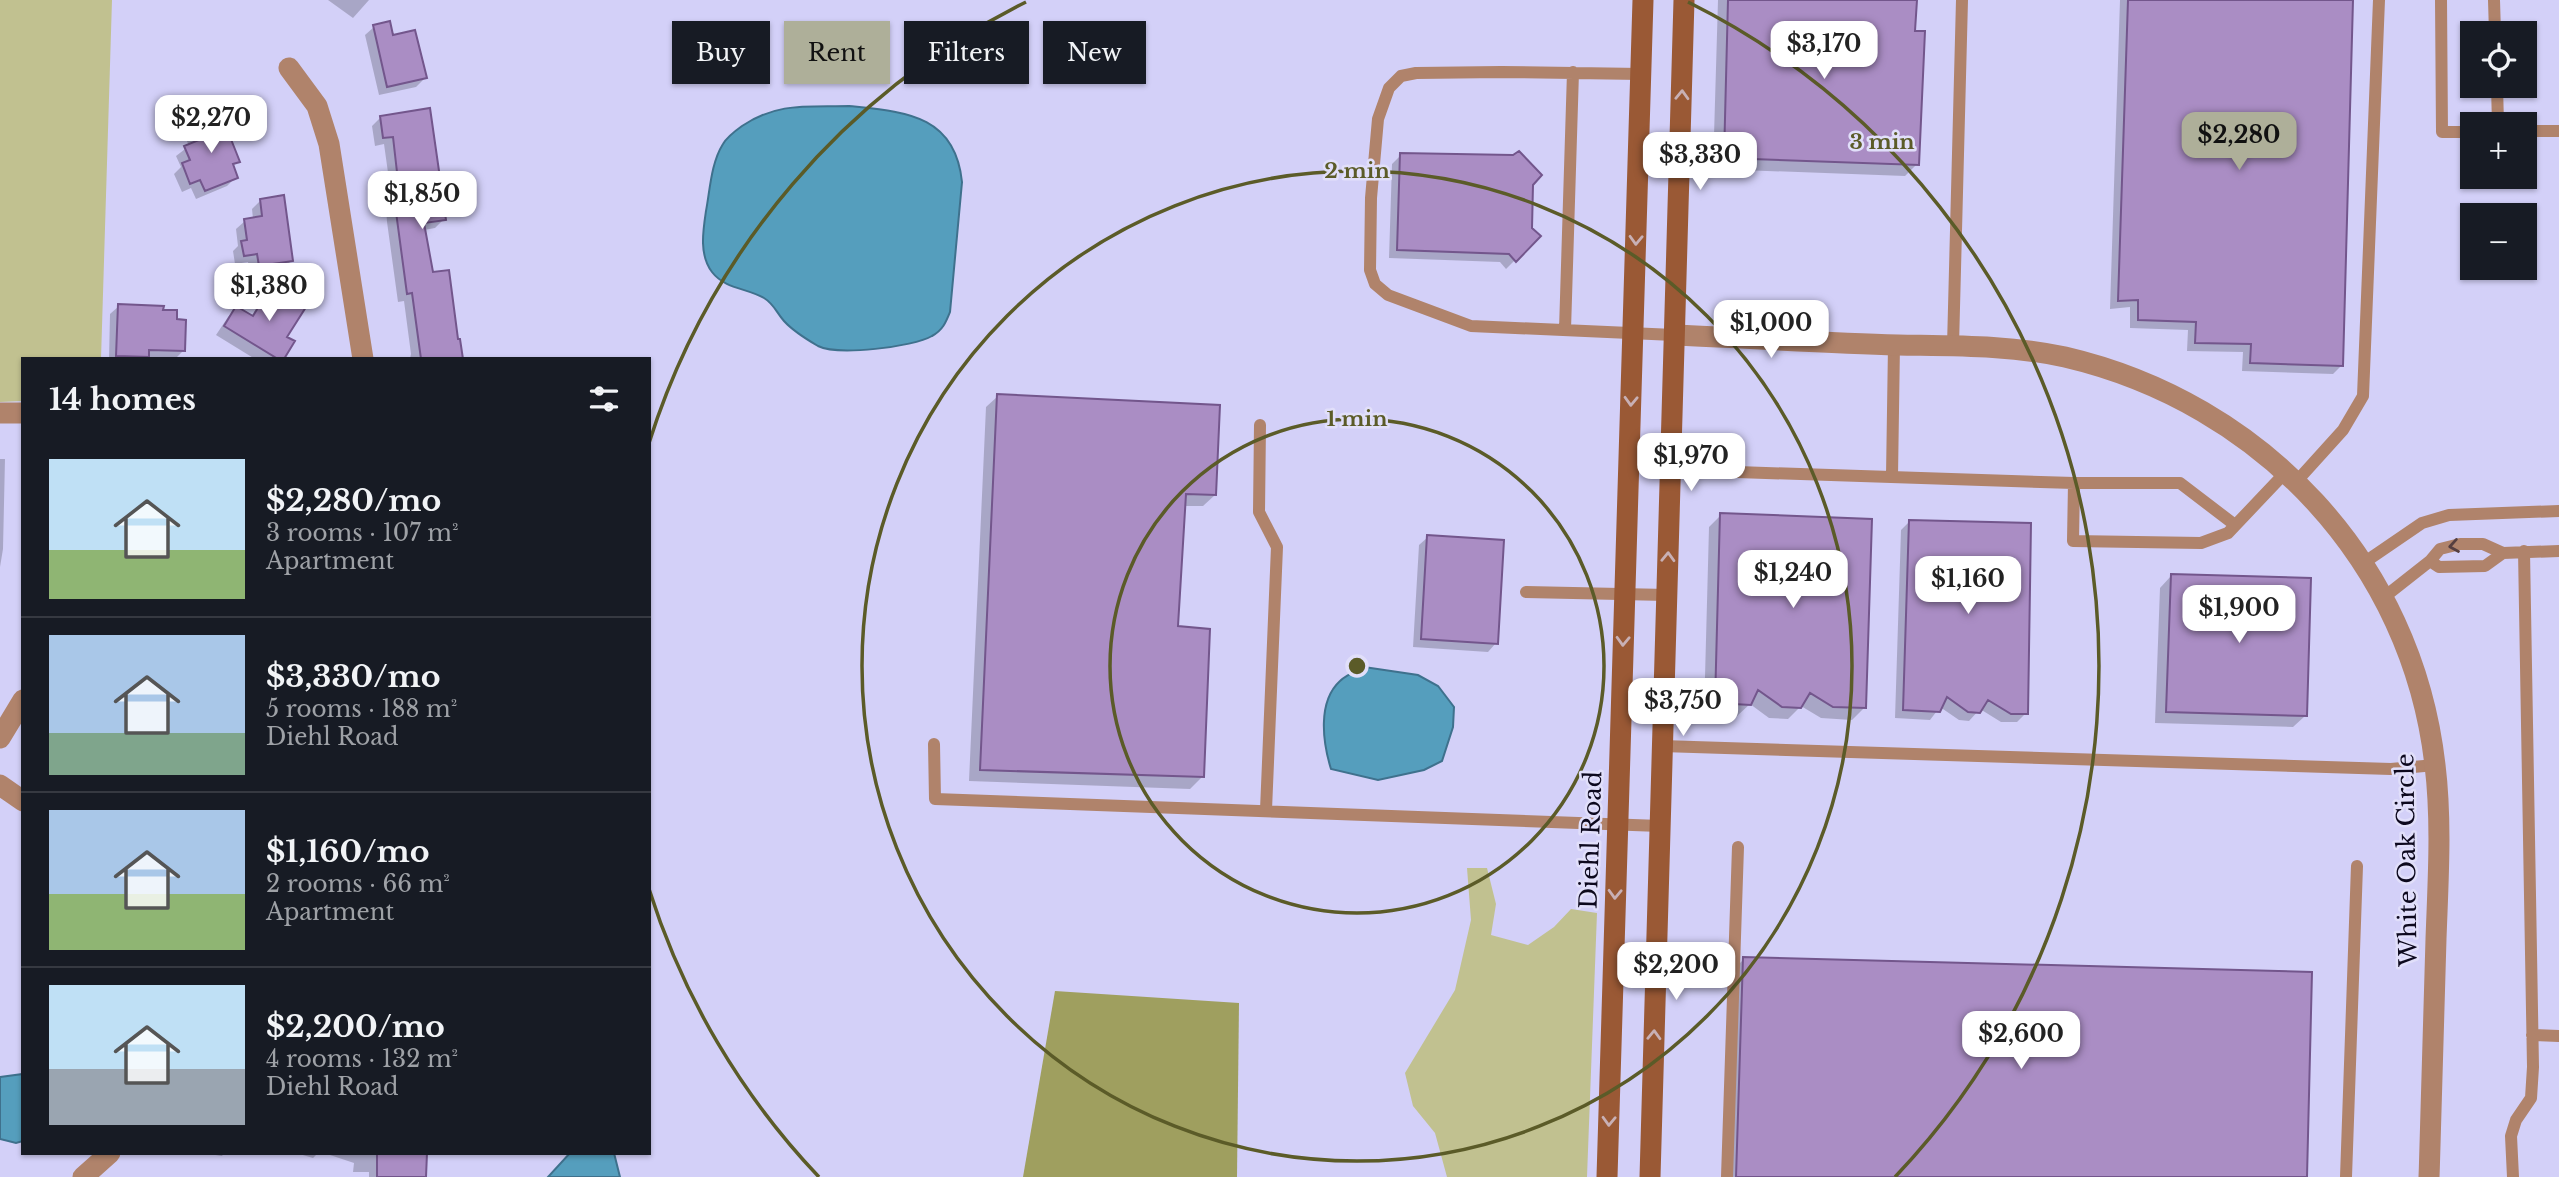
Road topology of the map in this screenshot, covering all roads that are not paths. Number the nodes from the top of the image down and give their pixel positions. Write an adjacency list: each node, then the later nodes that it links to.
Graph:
1 (1643, 0): 10 (street, Diehl Road)
2 (1684, 0): 16 (street, one-way to 2)
3 (1962, 0): 18 (lane)
4 (2379, 0): 25 (lane)
5 (2441, 0): 13 (lane)
6 (2494, 0): 7 (lane)
7 (2495, 21)
8 (289, 68): 19 (street)
9 (1573, 72): 10 (lane); 14 (lane); 14 (lane)
10 (1641, 74): 15 (street, Diehl Road, one-way to 15)
11 (2537, 131): 12 (lane)
12 (2559, 131)
13 (2460, 132)
14 (1565, 330): 15 (lane)
15 (1633, 333): 16 (lane); 35 (street, Diehl Road, one-way to 35)
16 (1674, 335): 17 (street, White Oak Circle); 36 (street, one-way to 16)
17 (1894, 345): 18 (street, White Oak Circle); 24 (lane)
18 (1953, 346): 25 (street, White Oak Circle)
19 (363, 357)
20 (0, 413): 21 (street)
21 (21, 413)
22 (1260, 425): 45 (lane)
23 (1737, 472): 24 (lane)
24 (1892, 476): 26 (lane)
25 (2291, 477): 28 (lane); 33 (street, White Oak Circle)
26 (2074, 483): 28 (lane); 28 (lane)
27 (2559, 511): 33 (lane)
28 (2235, 525)
29 (2524, 551): 30 (lane); 31 (lane); 50 (lane)
30 (2559, 551)
31 (2503, 553): 32 (lane); 32 (lane, one-way to 32)
32 (2430, 561): 37 (lane)
33 (2362, 564): 37 (street, White Oak Circle)
34 (1525, 592): 35 (lane)
35 (1625, 594): 36 (lane); 46 (street, Diehl Road, one-way to 46)
36 (1667, 595): 41 (street)
37 (2383, 598): 42 (street, White Oak Circle)
38 (21, 703): 39 (street)
39 (0, 738)
40 (934, 744): 45 (lane)
41 (1662, 746): 42 (lane); 47 (street)
42 (2435, 765): 58 (street, White Oak Circle)
43 (0, 785): 44 (street)
44 (21, 801)
45 (1266, 810): 46 (lane)
46 (1617, 825): 47 (lane); 54 (street, Diehl Road, one-way to 54)
47 (1660, 826): 55 (street, one-way to 47)
48 (1738, 847): 56 (lane)
49 (2357, 866): 57 (lane)
50 (2532, 1035): 51 (lane); 59 (lane)
51 (2559, 1036)
52 (108, 1155): 53 (street)
53 (83, 1177)
54 (1607, 1177)
55 (1650, 1177)
56 (1727, 1177)
57 (2346, 1177)
58 (2429, 1177)
59 (2513, 1177)

